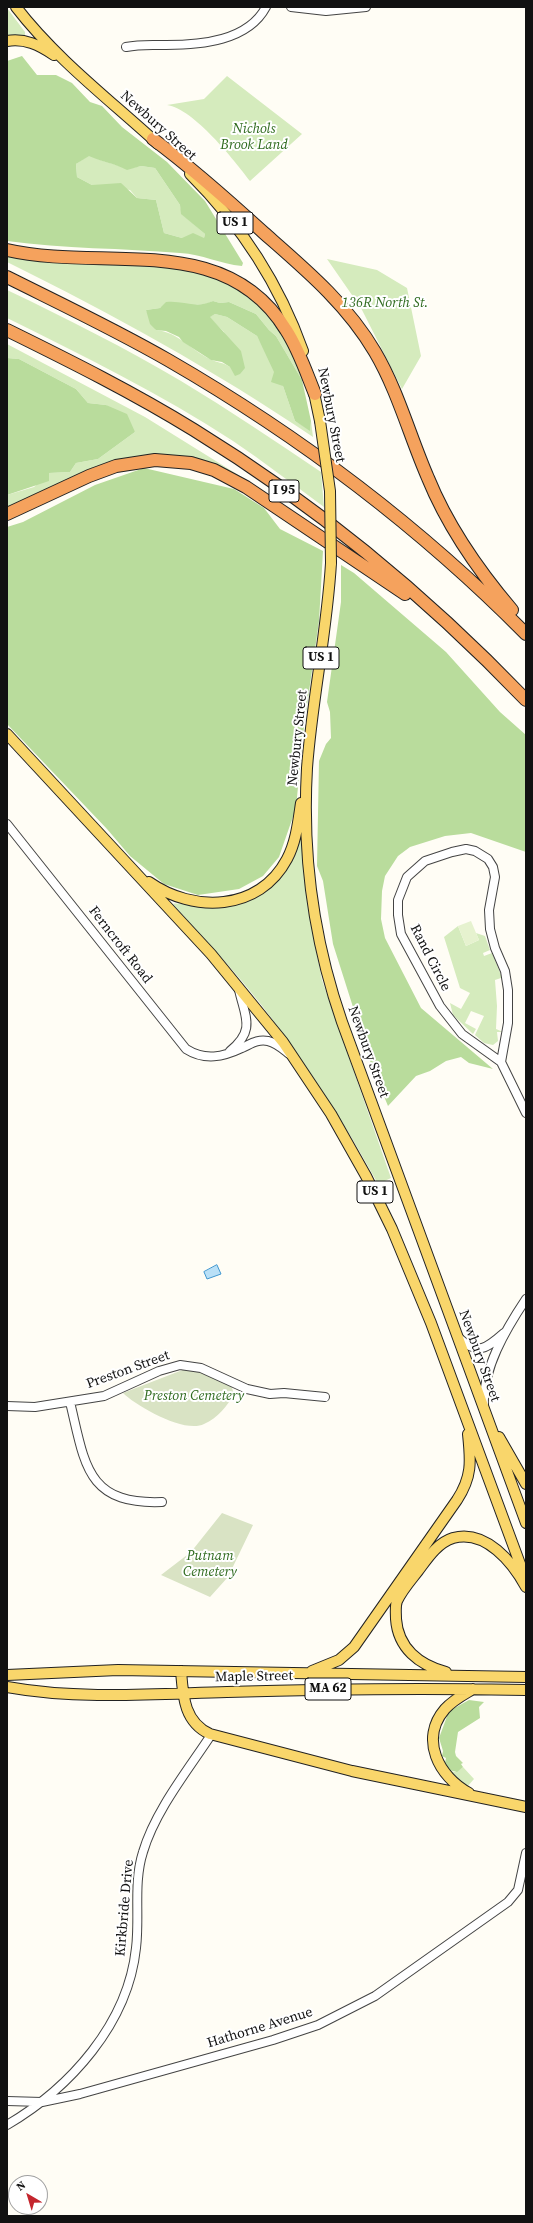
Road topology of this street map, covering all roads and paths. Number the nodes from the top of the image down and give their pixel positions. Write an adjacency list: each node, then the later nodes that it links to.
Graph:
1 (16, 7): 7 (main road, Newbury Street / US 1)
2 (266, 7): 6 (street)
3 (291, 7): 4 (street)
4 (366, 7)
5 (7, 41): 7 (main road)
6 (126, 47)
7 (78, 73): 8 (main road, Newbury Street / US 1)
8 (153, 139): 12 (main road, Newbury Street / US 1); 15 (highway)
9 (7, 250): 12 (highway)
10 (7, 277): 16 (highway)
11 (7, 330): 14 (highway, I 95)
12 (314, 394): 19 (main road, Newbury Street / US 1, bridge)
13 (7, 514): 14 (highway)
14 (447, 622): 17 (highway, I 95)
15 (526, 627)
16 (526, 634)
17 (526, 700)
18 (7, 734): 21 (main road, US 1)
19 (309, 753): 21 (main road); 29 (main road, Newbury Street / US 1)
20 (7, 824): 23 (street, Ferncroft Road)
21 (125, 861): 22 (main road, US 1)
22 (238, 986): 23 (street); 24 (main road, US 1)
23 (226, 1054): 24 (street, Ferncroft Road)
24 (295, 1058): 34 (main road, US 1)
25 (501, 1062): 25 (street, Rand Circle); 26 (street, Rand Circle)
26 (526, 1114)
27 (526, 1300): 28 (street)
28 (506, 1331): 29 (street); 33 (street)
29 (457, 1336): 33 (main road, Newbury Street / US 1)
30 (325, 1397): 31 (street, Preston Street)
31 (70, 1402): 32 (street, Preston Street); 36 (street)
32 (7, 1406)
33 (485, 1411): 35 (main road); 37 (main road, Newbury Street / US 1)
34 (467, 1420): 38 (main road, US 1); 41 (main road)
35 (526, 1484)
36 (162, 1502)
37 (526, 1523)
38 (526, 1580)
39 (526, 1587): 43 (main road)
40 (181, 1671): 41 (main road, Maple Street / MA 62); 42 (main road, Maple Street / MA 62); 48 (main road)
41 (300, 1674): 43 (main road, Maple Street / MA 62)
42 (7, 1675)
43 (470, 1676): 44 (main road, Maple Street / MA 62)
44 (526, 1677)
45 (7, 1688): 48 (main road, Maple Street / MA 62)
46 (473, 1689): 47 (main road, Maple Street / MA 62); 48 (main road, Maple Street / MA 62); 50 (main road)
47 (526, 1690)
48 (183, 1693): 49 (main road)
49 (212, 1735): 50 (main road); 54 (street, Kirkbride Drive)
50 (478, 1798): 51 (main road)
51 (526, 1807)
52 (526, 1853): 54 (street, Hathorne Avenue)
53 (7, 2100): 54 (street, Hathorne Avenue)
54 (42, 2102): 55 (street, Kirkbride Drive)
55 (7, 2125)

